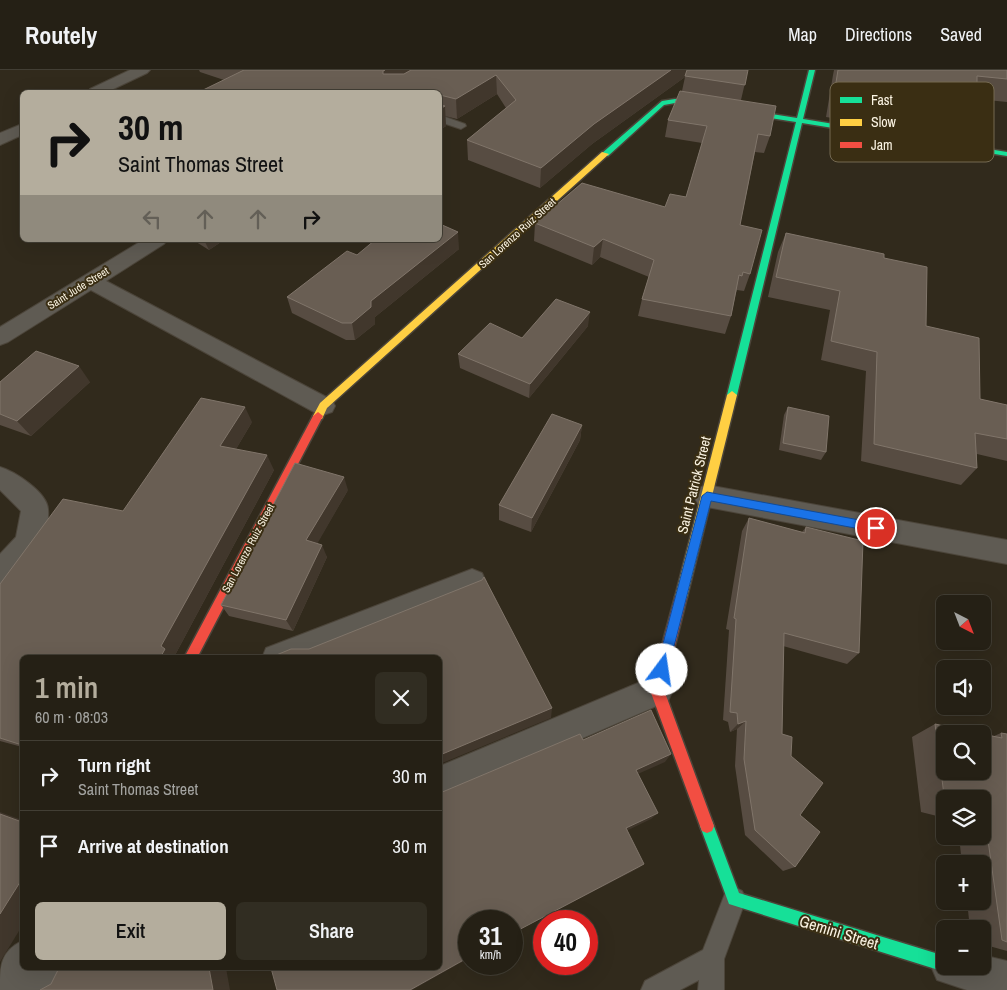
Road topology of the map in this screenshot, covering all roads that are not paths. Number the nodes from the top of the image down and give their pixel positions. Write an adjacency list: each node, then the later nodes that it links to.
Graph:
1 (142, 70): 3 (street)
2 (812, 70): 5 (street, Saint Patrick Street)
3 (100, 90)
4 (442, 119): 7 (lane)
5 (799, 119): 6 (street, San Lorenzo Ruiz Street); 15 (street, San Lorenzo Ruiz Street); 17 (street, Saint Patrick Street)
6 (830, 124)
7 (461, 126)
8 (20, 130): 9 (street)
9 (0, 140)
10 (994, 152): 11 (street, San Lorenzo Ruiz Street)
11 (1007, 154)
12 (154, 242): 13 (street, Saint Jude Street)
13 (91, 281): 14 (street, Saint Jude Street); 15 (street)
14 (0, 337)
15 (324, 406): 21 (street, San Lorenzo Ruiz Street)
16 (0, 477): 19 (street)
17 (707, 496): 18 (street); 23 (street, Saint Patrick Street)
18 (1007, 552)
19 (0, 574)
20 (472, 582): 22 (street)
21 (192, 655)
22 (286, 655)
23 (657, 690): 24 (street); 25 (street)
24 (442, 782)
25 (734, 899): 26 (lane); 28 (street, Gemini Street)
26 (712, 959): 34 (lane); 35 (lane)
27 (20, 965): 32 (street)
28 (936, 965)
29 (58, 970): 33 (street)
30 (975, 975): 31 (street, Gemini Street)
31 (1007, 980)
32 (6, 990)
33 (17, 990)
34 (654, 990)
35 (711, 990)

